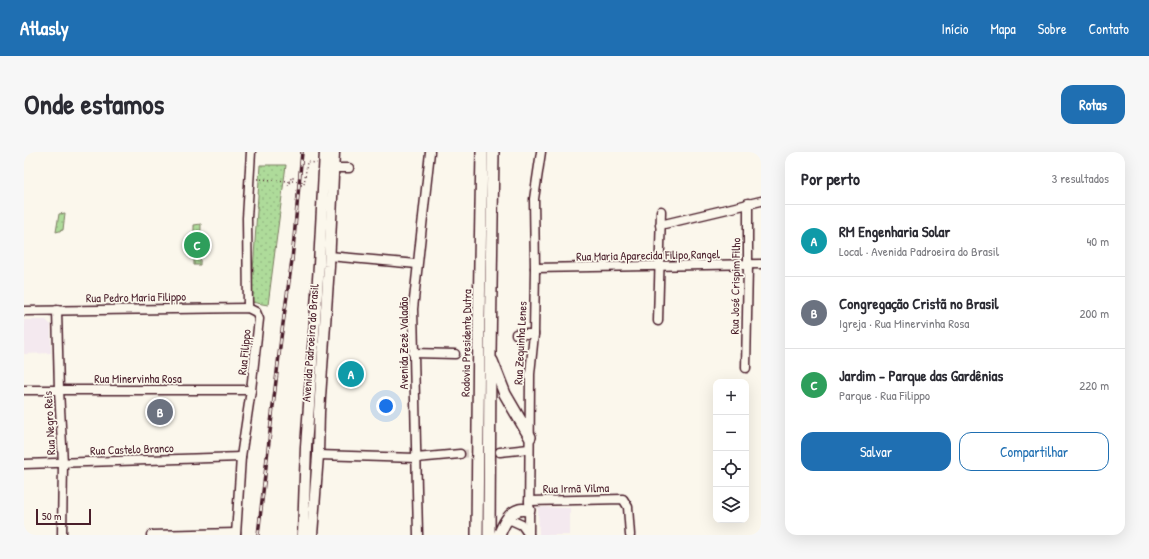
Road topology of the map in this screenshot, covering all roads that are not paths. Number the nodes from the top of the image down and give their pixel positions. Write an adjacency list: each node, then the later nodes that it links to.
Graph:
1 (250, 152): 20 (street)
2 (325, 152): 34 (main road, Avenida Padroeira do Brasil)
3 (334, 152): 8 (main road, Avenida Padroeira do Brasil)
4 (430, 152): 15 (street, Avenida Zezé Valadão)
5 (482, 152): 50 (highway, Rodovia Presidente Dutra)
6 (493, 152): 28 (highway, Rodovia Presidente Dutra)
7 (541, 152): 19 (street, Rua Zequinha Lenes)
8 (333, 168): 9 (street); 14 (main road, Avenida Padroeira do Brasil)
9 (349, 168)
10 (761, 201): 11 (street)
11 (748, 204): 13 (street); 17 (street, Rua José Crispim Filho)
12 (661, 211): 13 (street)
13 (660, 224): 18 (street)
14 (329, 256): 15 (street); 35 (main road, Avenida Padroeira do Brasil)
15 (417, 264): 26 (street, Avenida Zezé Valadão)
16 (761, 264): 17 (street, Rua Maria Aparecida Filipo Rangel)
17 (748, 265): 18 (street, Rua Maria Aparecida Filipo Rangel); 29 (street, Rua José Crispim Filho)
18 (660, 267): 19 (street, Rua Maria Aparecida Filipo Rangel); 23 (street)
19 (535, 268): 25 (street, Rua Zequinha Lenes)
20 (248, 308): 21 (street, Rua Pedro Maria Filippo); 32 (street, Rua Filippo)
21 (57, 310): 22 (street, Rua Pedro Maria Filippo); 31 (street, Rua Negro Reis)
22 (24, 311)
23 (658, 321)
24 (516, 334): 25 (street)
25 (534, 334): 33 (street, Rua Zequinha Lenes)
26 (413, 353): 27 (street); 39 (street, Avenida Zezé Valadão)
27 (455, 354)
28 (490, 354): 33 (highway); 51 (highway, Rodovia Presidente Dutra)
29 (746, 368)
30 (24, 390): 31 (street, Rua Minervinha Rosa)
31 (59, 390): 32 (street, Rua Minervinha Rosa); 41 (street, Rua Negro Reis)
32 (251, 390): 38 (street, Rua Filippo)
33 (529, 443): 36 (street); 42 (street, Rua Zequinha Lenes)
34 (306, 451): 35 (main road); 47 (main road, Avenida Padroeira do Brasil)
35 (318, 452): 39 (street); 48 (main road, Avenida Padroeira do Brasil)
36 (500, 452)
37 (460, 454): 39 (street)
38 (242, 457): 41 (street, Rua Castelo Branco); 44 (street, Rua Filippo)
39 (416, 458): 49 (street, Avenida Zezé Valadão)
40 (24, 464): 41 (street, Rua Castelo Branco)
41 (63, 464): 45 (street, Rua Negro Reis)
42 (529, 505): 43 (highway); 53 (street, Rua Zequinha Lenes); 54 (street, Rua Irmã Vilma)
43 (504, 523): 52 (highway); 53 (street)
44 (236, 534): 46 (street)
45 (62, 535)
46 (151, 535)
47 (303, 535)
48 (312, 535)
49 (418, 535)
50 (477, 535)
51 (489, 535)
52 (499, 535)
53 (529, 535)
54 (630, 535)

